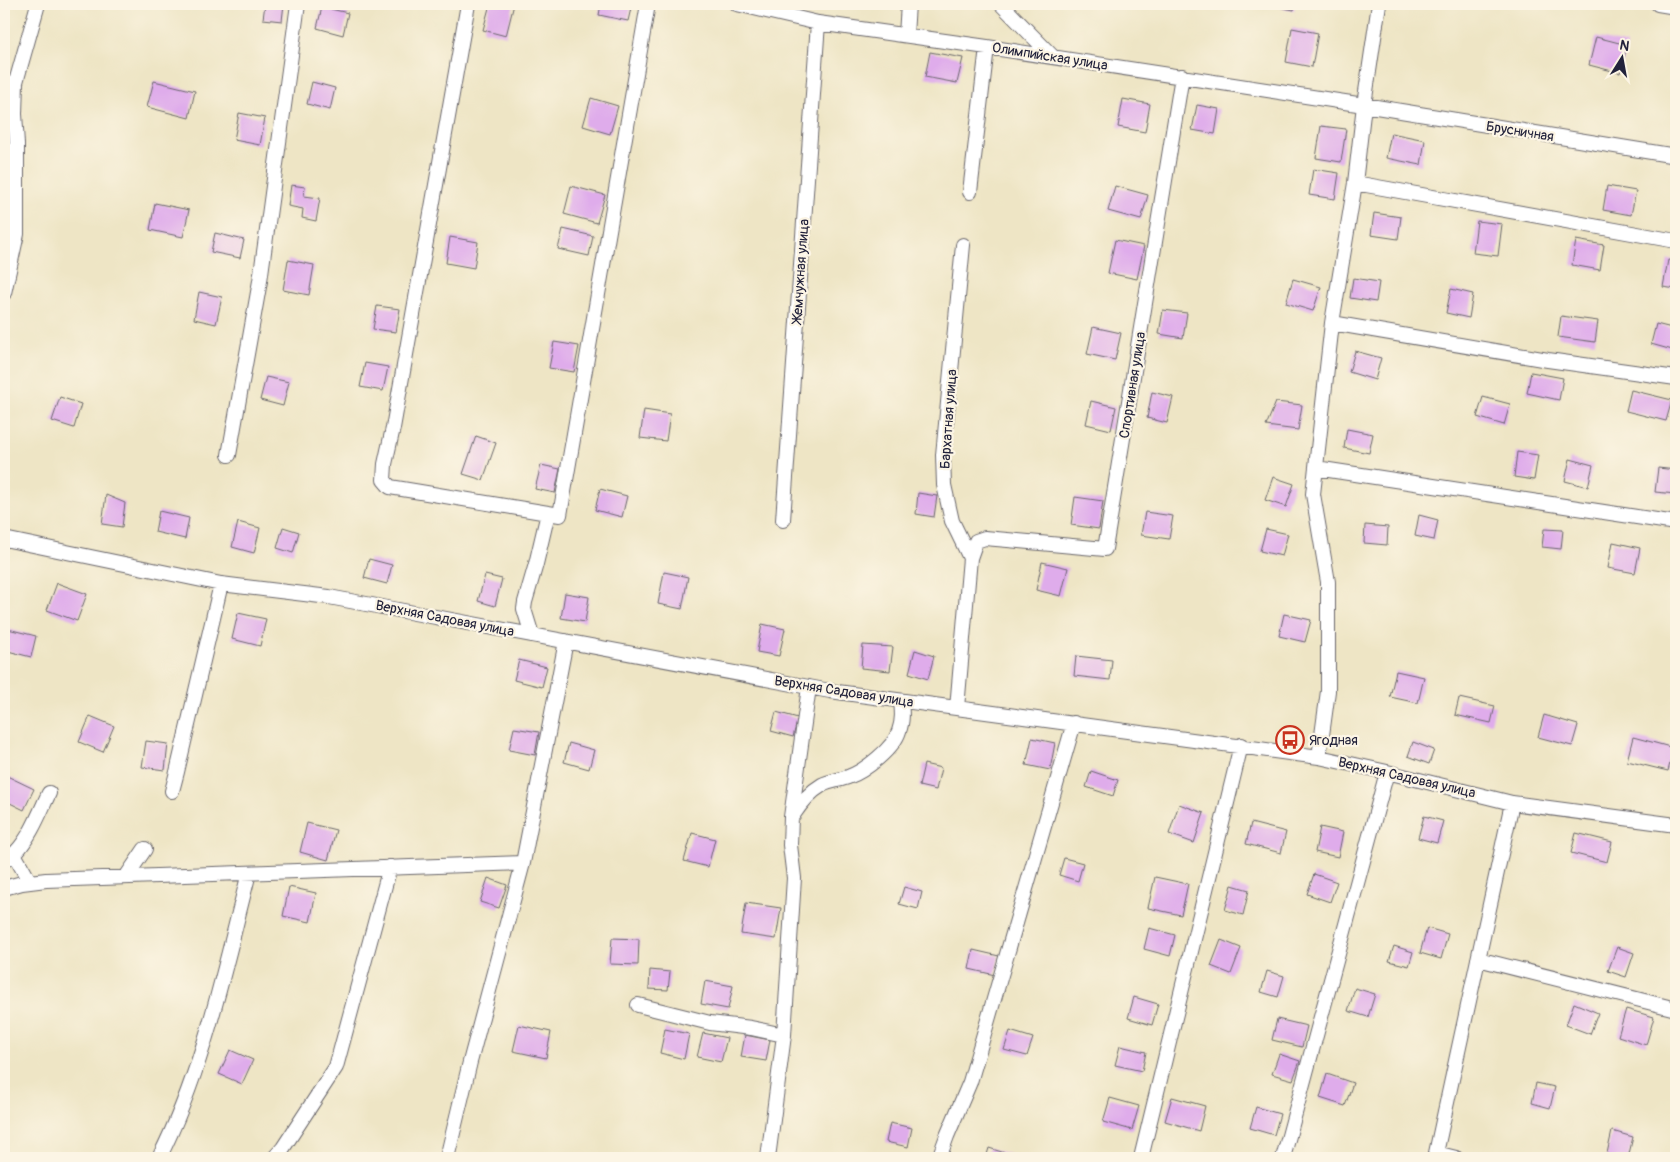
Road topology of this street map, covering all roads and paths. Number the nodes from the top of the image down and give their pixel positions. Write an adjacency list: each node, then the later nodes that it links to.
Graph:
1 (38, 4): 22 (street)
2 (298, 4): 25 (street)
3 (468, 4): 27 (street)
4 (648, 4): 27 (street)
5 (737, 4): 11 (street, Олимпийская улица)
6 (908, 4): 12 (street)
7 (1001, 4): 14 (street)
8 (1379, 4): 16 (street)
9 (1658, 4): 10 (street)
10 (1676, 7)
11 (818, 23): 12 (street, Олимпийская улица); 28 (street, Жемчужная улица)
12 (906, 35): 13 (street, Олимпийская улица)
13 (987, 47): 14 (street, Олимпийская улица); 19 (street)
14 (1053, 57): 15 (street, Олимпийская улица)
15 (1182, 76): 16 (street, Олимпийская улица); 32 (street, Спортивная улица)
16 (1364, 105): 17 (street, Брусничная); 18 (street)
17 (1676, 156)
18 (1355, 183): 20 (street); 23 (street)
19 (970, 192)
20 (1676, 241)
21 (964, 245): 32 (street, Бархатная улица)
22 (4, 293)
23 (1332, 323): 24 (street); 26 (street)
24 (1676, 378)
25 (229, 455)
26 (1316, 468): 29 (street); 41 (street)
27 (548, 513): 34 (street)
28 (783, 520)
29 (1676, 523)
30 (4, 528): 31 (street)
31 (7, 544): 33 (street, Верхняя Садовая улица)
32 (970, 558): 38 (street)
33 (221, 584): 34 (street, Верхняя Садовая улица); 43 (street)
34 (532, 635): 35 (street, Верхняя Садовая улица)
35 (566, 641): 36 (street, Верхняя Садовая улица); 50 (street)
36 (809, 687): 37 (street, Верхняя Садовая улица); 46 (street)
37 (901, 700): 38 (street, Верхняя Садовая улица); 46 (street)
38 (957, 708): 39 (street, Верхняя Садовая улица)
39 (1074, 723): 40 (street, Верхняя Садовая улица); 64 (street)
40 (1241, 745): 41 (street, Верхняя Садовая улица); 65 (street)
41 (1319, 756): 42 (street, Верхняя Садовая улица)
42 (1387, 772): 45 (street, Верхняя Садовая улица); 66 (street)
43 (172, 791)
44 (49, 793): 49 (street)
45 (1512, 803): 47 (street, Верхняя Садовая улица); 56 (street)
46 (791, 817): 59 (street)
47 (1676, 825)
48 (145, 849): 53 (street)
49 (9, 858): 54 (street)
50 (523, 863): 51 (street); 62 (street)
51 (390, 867): 52 (street); 61 (street)
52 (249, 873): 53 (street); 60 (street)
53 (126, 877): 54 (street)
54 (30, 882): 55 (street)
55 (4, 888)
56 (1478, 959): 58 (street); 67 (street)
57 (638, 1005): 59 (street)
58 (1676, 1009)
59 (784, 1036): 63 (street)
60 (159, 1158)
61 (274, 1158)
62 (447, 1158)
63 (768, 1158)
64 (940, 1158)
65 (1141, 1158)
66 (1283, 1158)
67 (1456, 1158)

